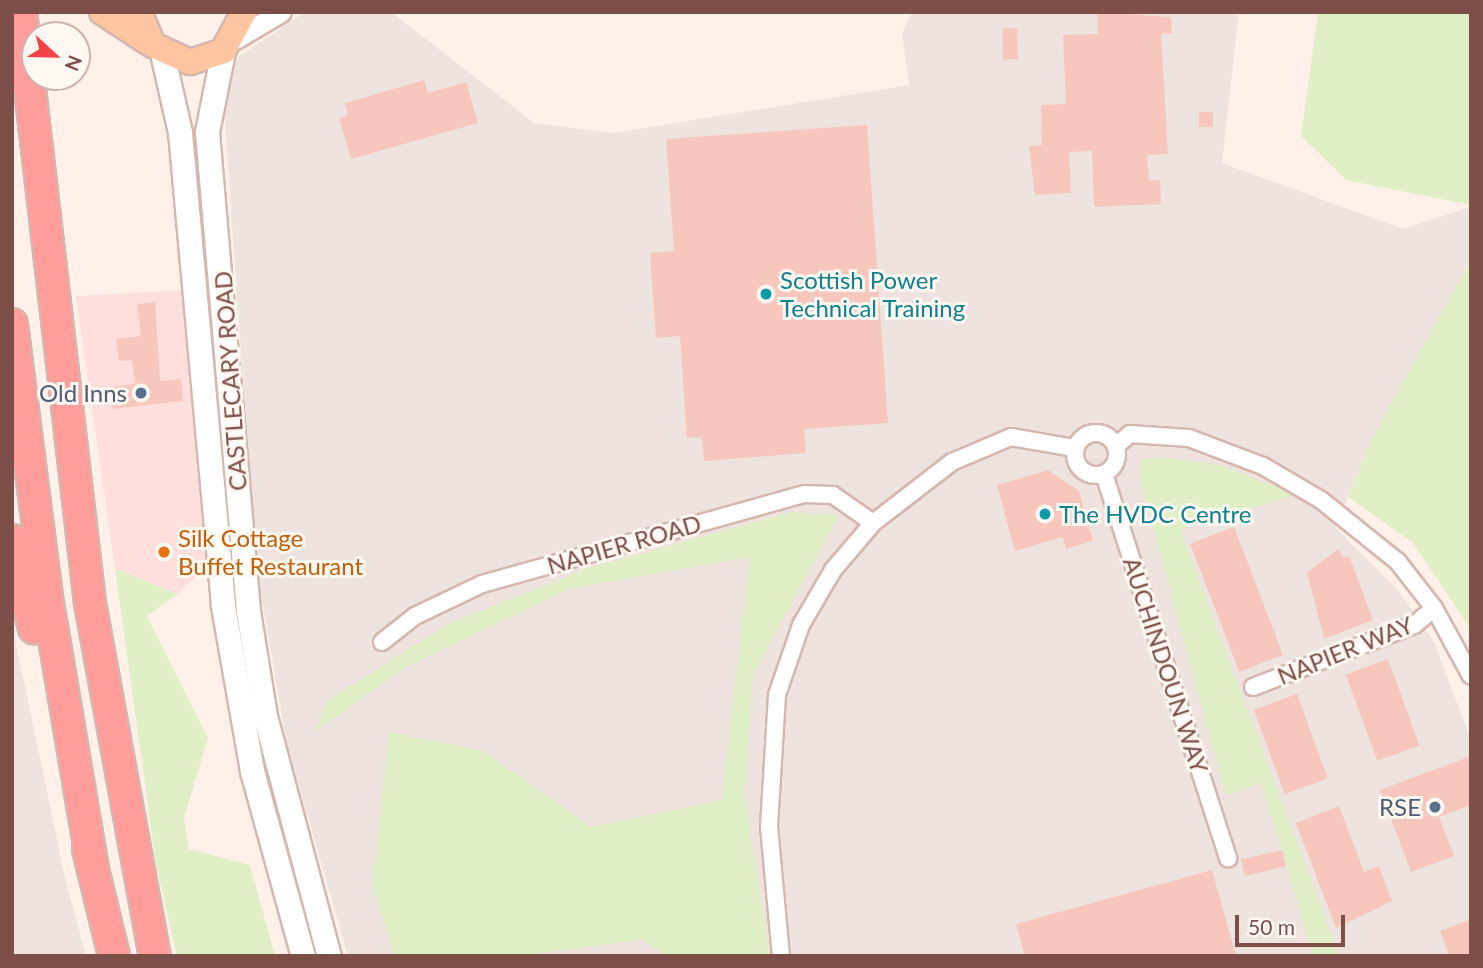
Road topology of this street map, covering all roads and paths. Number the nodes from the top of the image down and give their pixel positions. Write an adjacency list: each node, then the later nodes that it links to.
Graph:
1 (22, 12): 9 (highway)
2 (32, 12): 9 (highway)
3 (102, 12): 8 (main road)
4 (139, 12): 8 (main road)
5 (244, 12): 7 (main road)
6 (281, 12): 7 (street)
7 (229, 45): 8 (main road); 25 (main road, CASTLECARY ROAD)
8 (157, 49): 24 (main road, CASTLECARY ROAD)
9 (38, 174): 23 (highway)
10 (12, 324): 21 (highway)
11 (1116, 446): 12 (street); 13 (street); 16 (street)
12 (1075, 448): 13 (street); 14 (street)
13 (1104, 474): 20 (street, AUCHINDOUN WAY)
14 (873, 523): 17 (street, NAPIER ROAD); 26 (street)
15 (12, 540): 21 (highway)
16 (1434, 608): 18 (street); 19 (street, NAPIER WAY)
17 (382, 642)
18 (1471, 676)
19 (1253, 687)
20 (1228, 858)
21 (93, 870): 22 (highway)
22 (114, 956)
23 (155, 956)
24 (303, 956)
25 (329, 956)
26 (780, 956)

